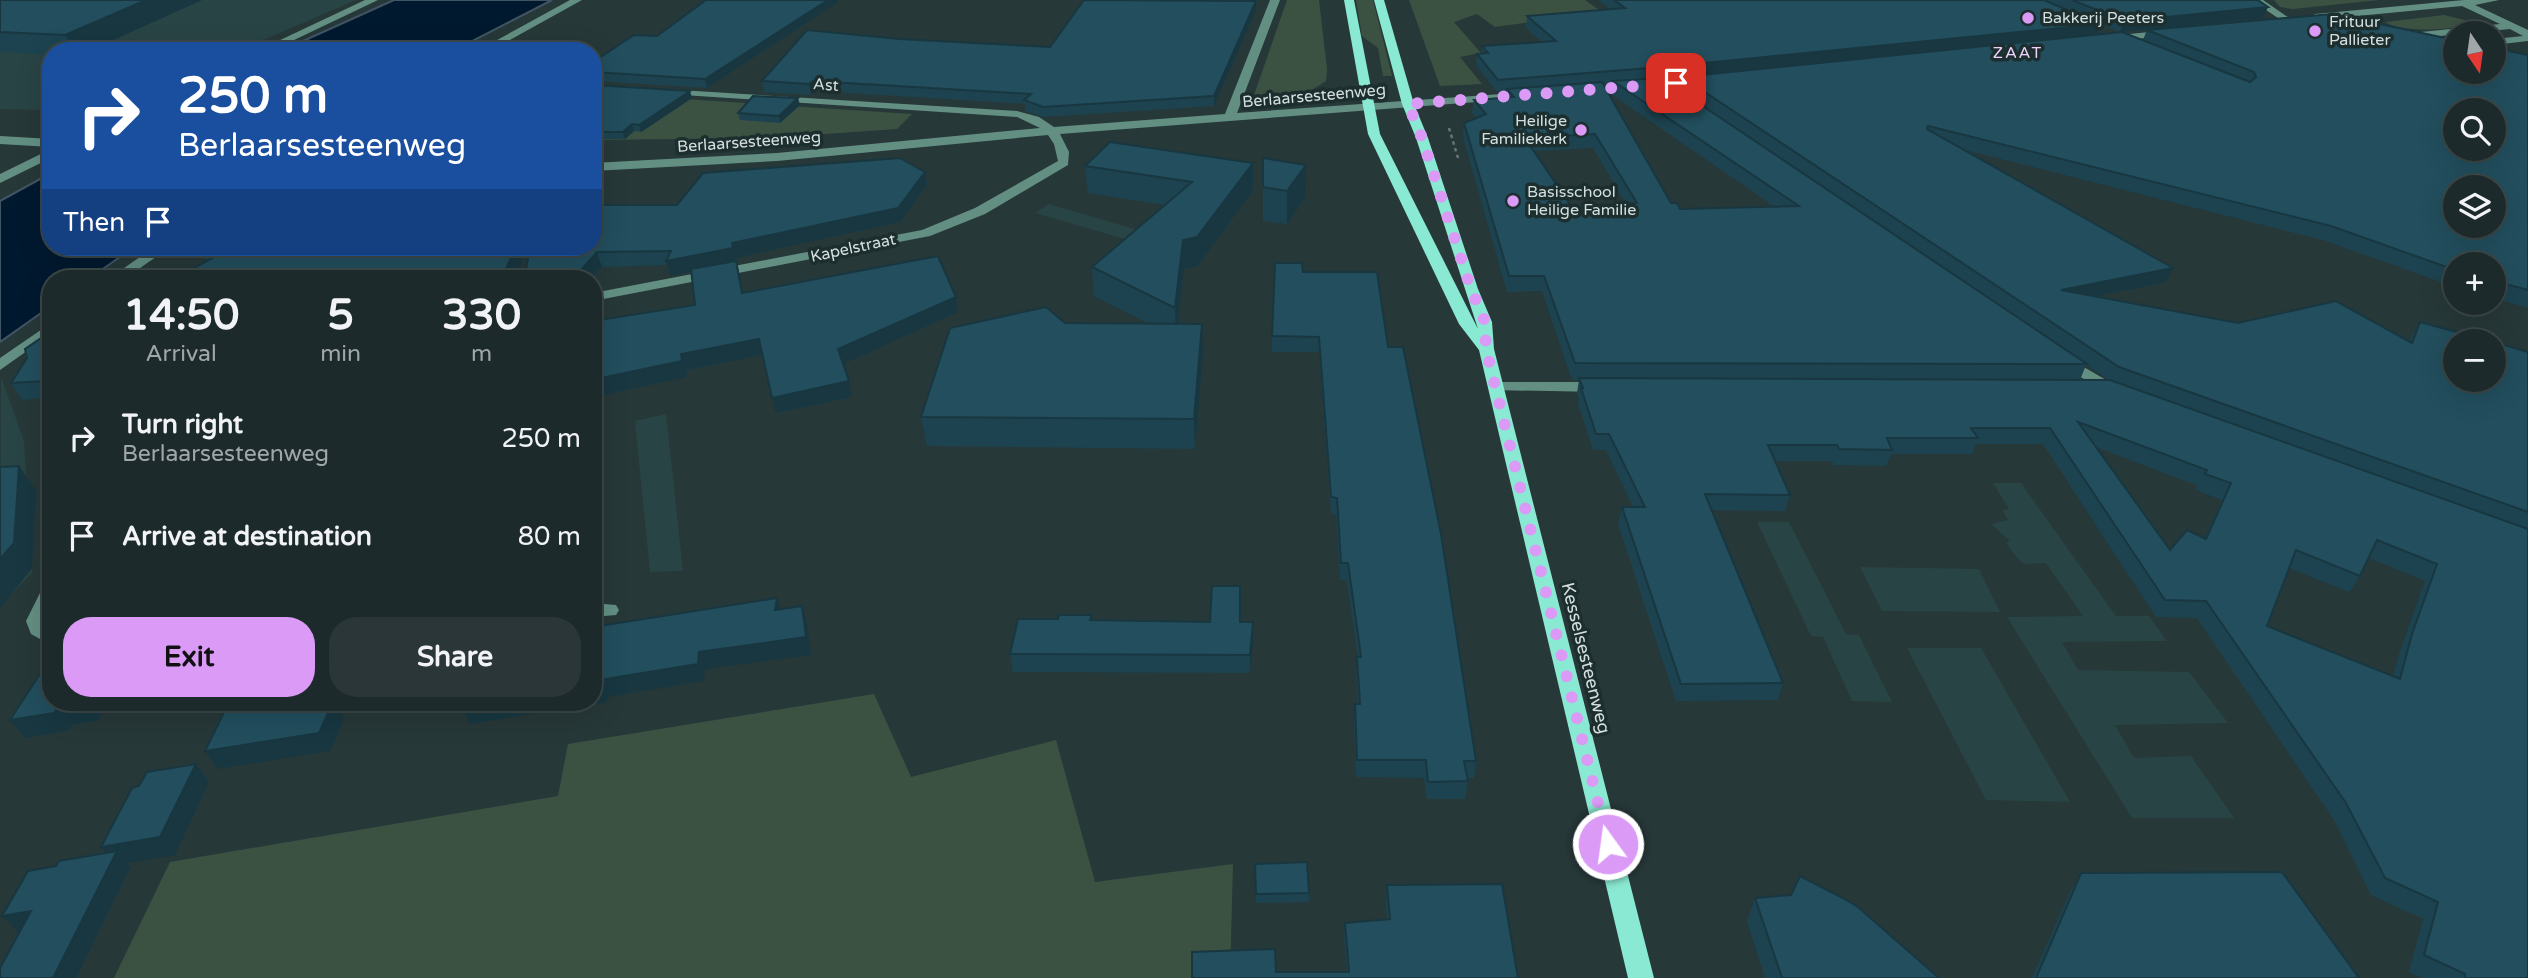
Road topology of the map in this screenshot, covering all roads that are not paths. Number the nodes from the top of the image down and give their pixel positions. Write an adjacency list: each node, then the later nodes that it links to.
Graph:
1 (373, 0): 23 (street)
2 (577, 0): 24 (street)
3 (1275, 0): 36 (street)
4 (1349, 0): 35 (main road, Kesselsesteenweg)
5 (1379, 0): 34 (main road, Kesselsesteenweg)
6 (2256, 0): 9 (street)
7 (2494, 0): 8 (street)
8 (2460, 1): 9 (street); 12 (street)
9 (2303, 18): 10 (street); 11 (street)
10 (2274, 22)
11 (2364, 26)
12 (2511, 26): 17 (street); 18 (street)
13 (2104, 31): 19 (street)
14 (2181, 32): 19 (street)
15 (2399, 33): 18 (street)
16 (2506, 35): 17 (street)
17 (2526, 35): 20 (street)
18 (2411, 36): 22 (street)
19 (2121, 38): 21 (street); 27 (street)
20 (2506, 39)
21 (2094, 41)
22 (2443, 41)
23 (282, 42)
24 (499, 42)
25 (2528, 46): 26 (street)
26 (2506, 47)
27 (2144, 48)
28 (1717, 79): 29 (street)
29 (1661, 85): 31 (street); 33 (street)
30 (648, 90): 37 (street, Ast)
31 (1574, 92)
32 (1547, 94): 34 (street, Berlaarsesteenweg)
33 (1680, 99)
34 (1408, 104): 35 (street, Berlaarsesteenweg); 47 (main road, Kesselsesteenweg)
35 (1369, 107): 36 (street, Berlaarsesteenweg); 47 (main road, Kesselsesteenweg)
36 (1229, 119): 37 (street, Berlaarsesteenweg)
37 (1052, 132): 41 (street, Berlaarsesteenweg); 45 (street, Kapelstraat)
38 (0, 140): 39 (street)
39 (42, 143)
40 (42, 158): 42 (street)
41 (602, 166)
42 (6, 176)
43 (150, 256): 44 (street)
44 (129, 270)
45 (602, 295)
46 (42, 334): 49 (street)
47 (1486, 349): 50 (main road, Kesselsesteenweg)
48 (2048, 349): 53 (street)
49 (0, 365)
50 (1497, 387): 51 (street); 57 (main road, Kesselsesteenweg)
51 (1618, 387)
52 (2078, 388): 53 (street)
53 (2105, 388): 54 (street)
54 (2131, 397)
55 (42, 609): 56 (street)
56 (42, 632)
57 (1641, 978)

